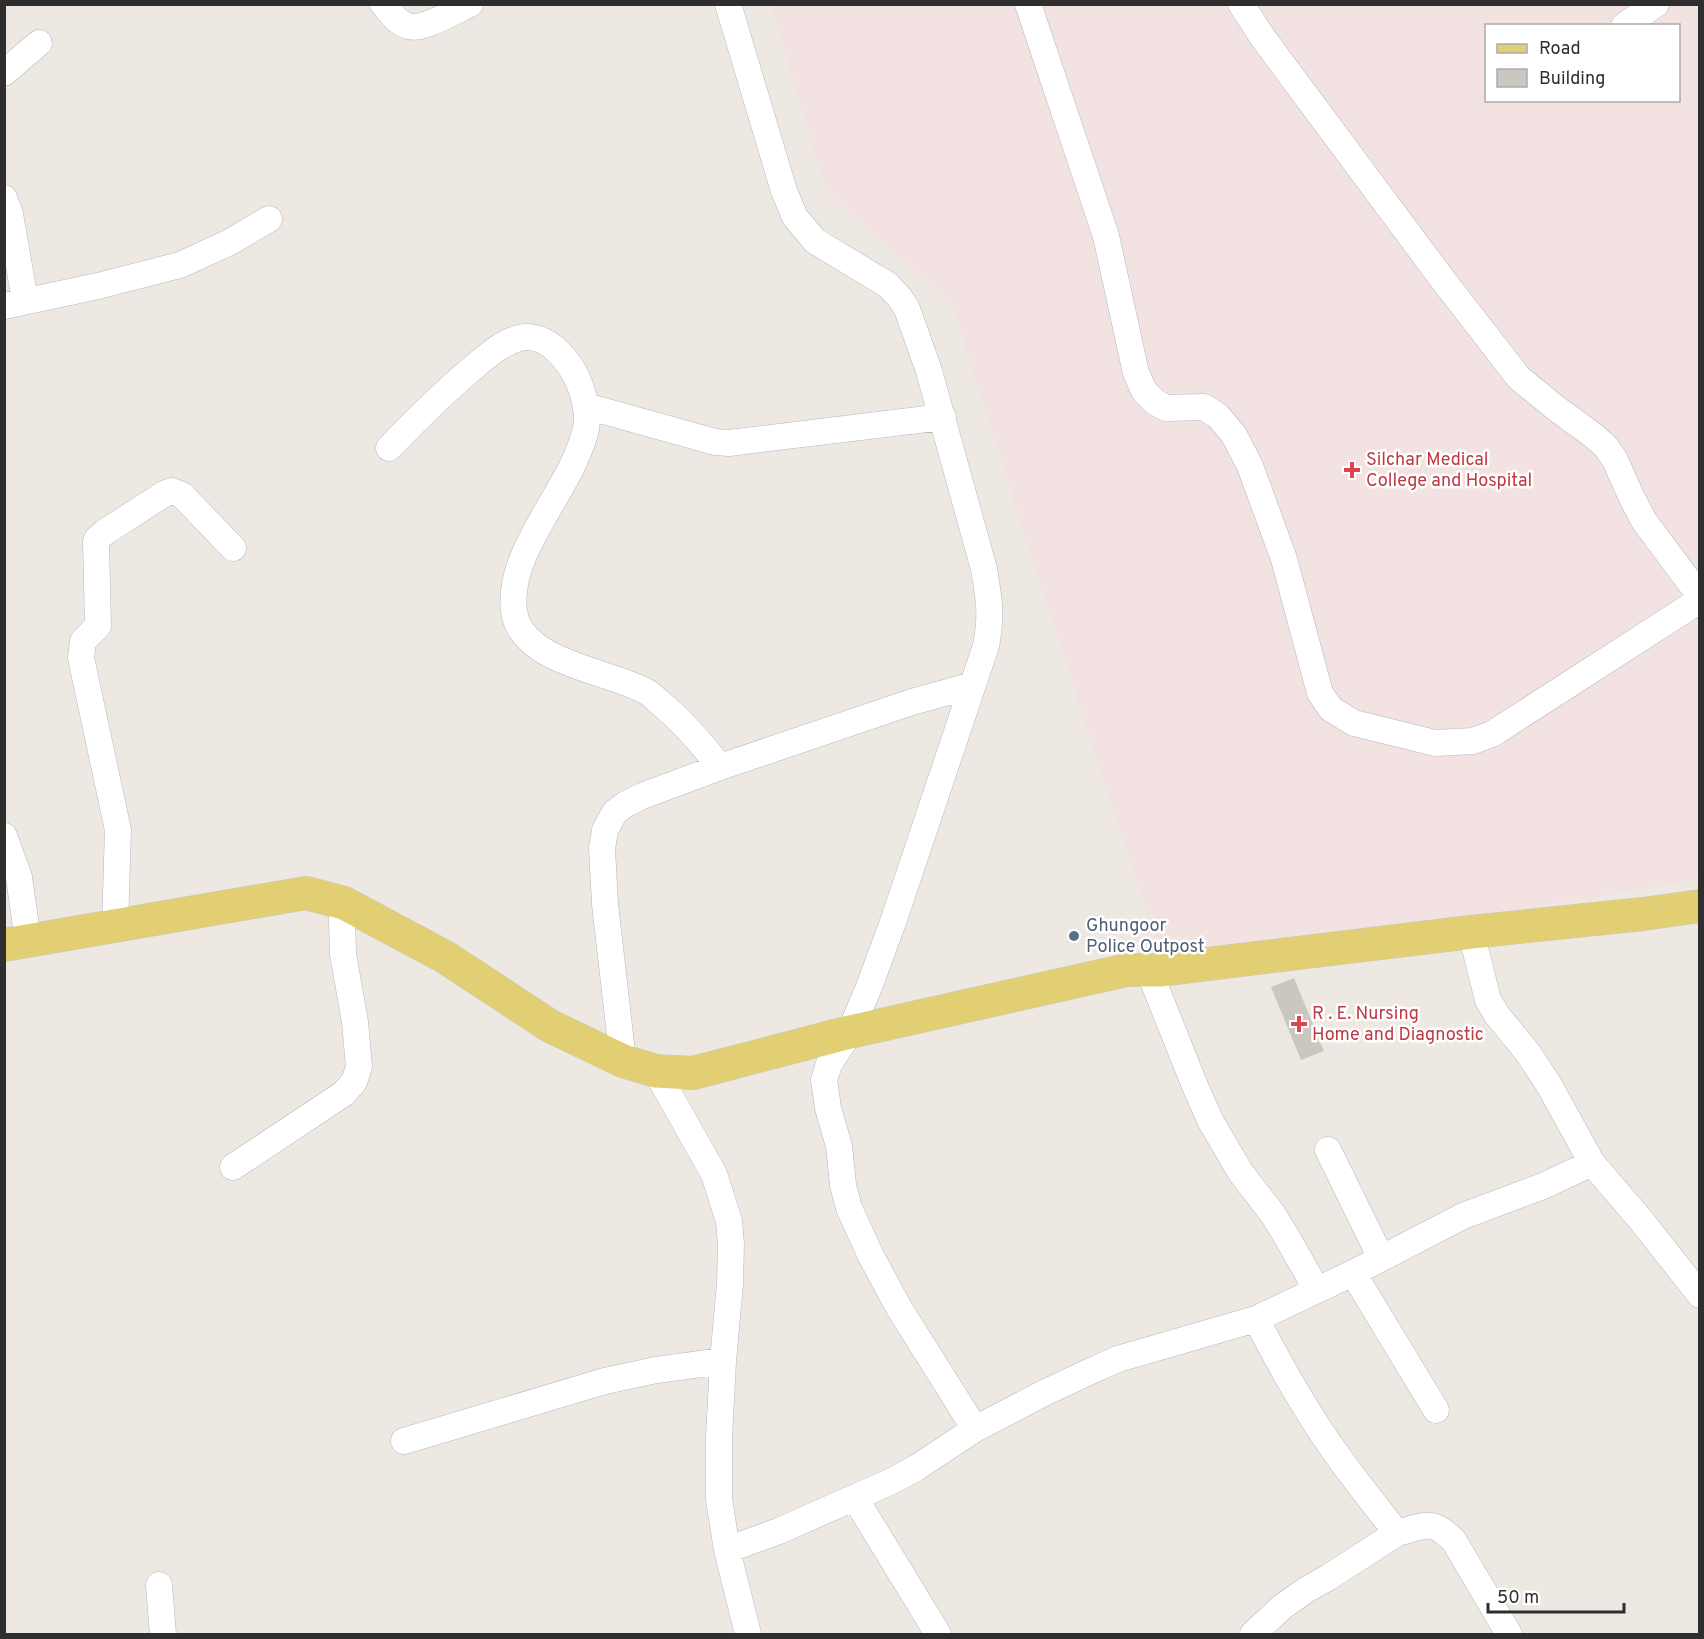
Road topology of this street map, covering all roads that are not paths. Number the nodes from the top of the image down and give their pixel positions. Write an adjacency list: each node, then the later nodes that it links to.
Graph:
1 (383, 4): 2 (street)
2 (470, 4)
3 (728, 4): 14 (street)
4 (1028, 4): 17 (street)
5 (1241, 4): 17 (street)
6 (1656, 4): 7 (street)
7 (1627, 24)
8 (39, 43): 9 (street)
9 (4, 73)
10 (4, 198): 12 (street)
11 (270, 219): 12 (street)
12 (15, 303)
13 (586, 406): 14 (street); 15 (street); 19 (street)
14 (943, 417): 18 (street)
15 (388, 448)
16 (233, 548): 23 (street)
17 (1700, 598)
18 (973, 685): 19 (street); 27 (street)
19 (720, 767): 28 (street)
20 (4, 836): 25 (street)
21 (345, 903): 23 (main road); 28 (main road); 32 (street)
22 (1700, 906): 24 (main road)
23 (115, 926): 25 (main road)
24 (1471, 932): 26 (main road); 31 (street)
25 (16, 943)
26 (1149, 971): 27 (main road); 35 (street)
27 (850, 1032): 29 (main road); 40 (street)
28 (623, 1061): 29 (main road)
29 (656, 1071): 38 (street)
30 (1328, 1150): 33 (street)
31 (1592, 1162): 33 (street); 36 (street)
32 (233, 1167)
33 (1382, 1258): 34 (street)
34 (1353, 1273): 35 (street); 39 (street)
35 (1317, 1290): 37 (street)
36 (1700, 1295)
37 (1256, 1319): 40 (street); 43 (street)
38 (723, 1361): 41 (street); 44 (street)
39 (1436, 1410)
40 (975, 1430): 42 (street)
41 (404, 1441)
42 (855, 1498): 44 (street); 48 (street)
43 (1397, 1533): 49 (street); 50 (street)
44 (727, 1550): 47 (street)
45 (159, 1585): 46 (street)
46 (163, 1635)
47 (748, 1635)
48 (938, 1635)
49 (1253, 1635)
50 (1509, 1635)

